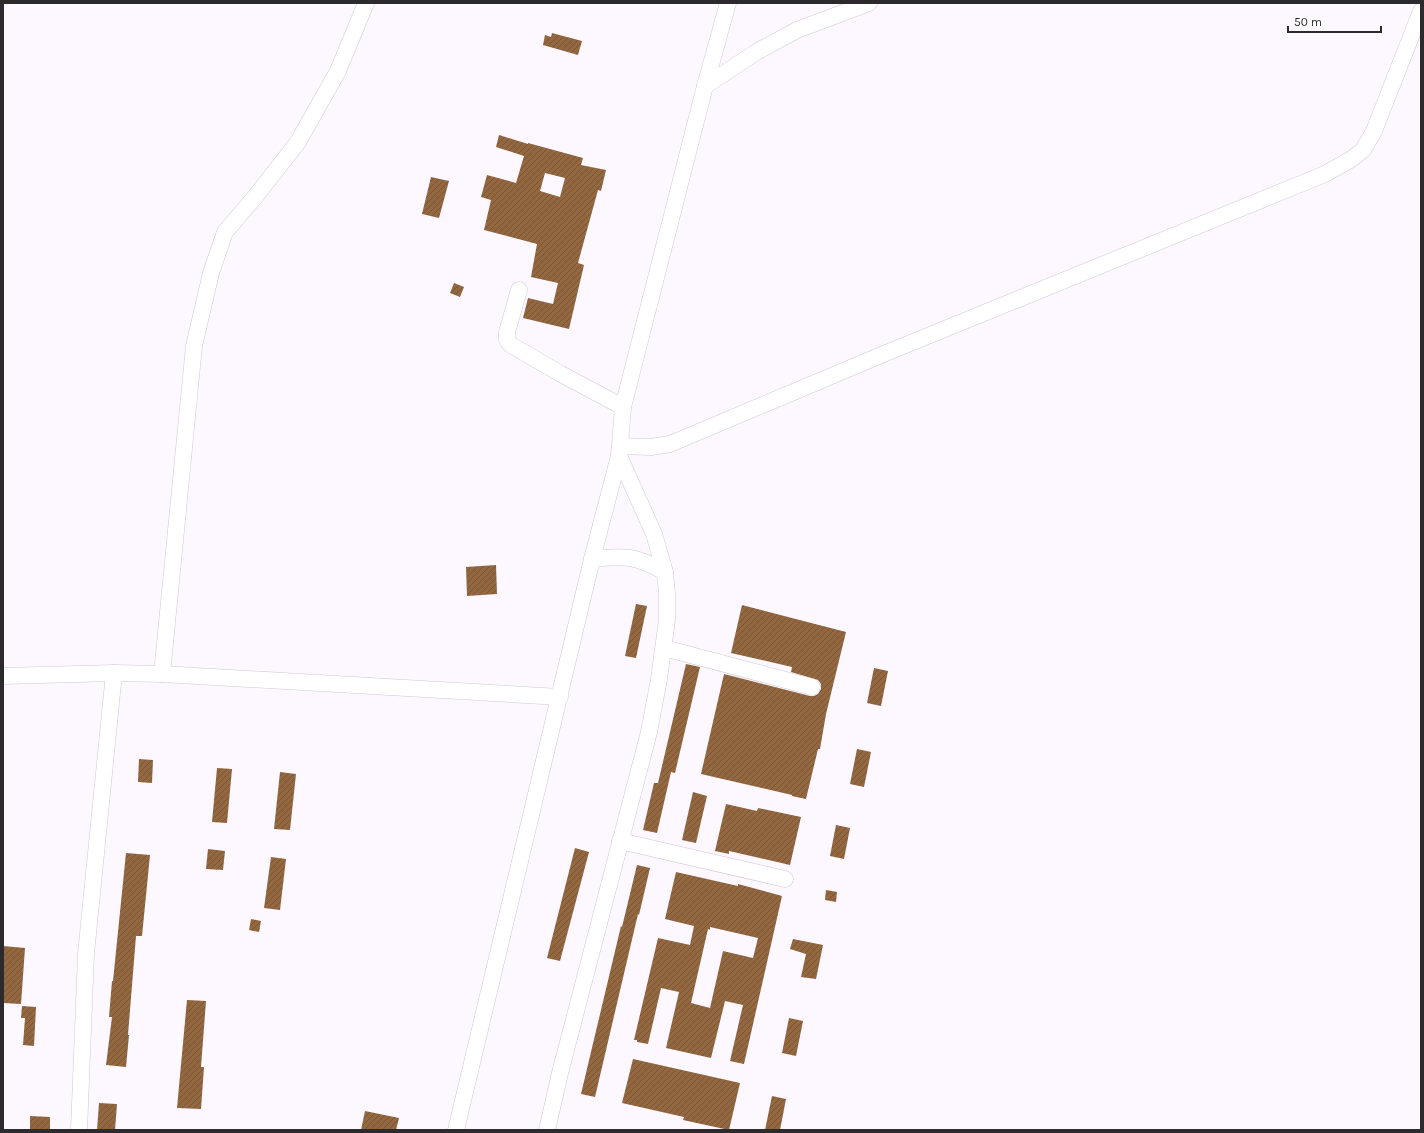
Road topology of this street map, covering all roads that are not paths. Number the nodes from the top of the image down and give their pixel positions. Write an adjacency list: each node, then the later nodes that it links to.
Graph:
1 (366, 3): 13 (street)
2 (728, 3): 5 (street)
3 (869, 3): 5 (street)
4 (1421, 11): 8 (street)
5 (705, 86): 7 (street)
6 (519, 290): 7 (street)
7 (624, 406): 8 (street)
8 (620, 451): 9 (street); 10 (street)
9 (592, 559): 10 (street); 16 (street)
10 (665, 572): 11 (street)
11 (664, 648): 15 (street); 17 (street)
12 (114, 673): 13 (street); 14 (street); 19 (street)
13 (162, 674): 16 (street)
14 (3, 676)
15 (812, 687)
16 (560, 697): 20 (street)
17 (620, 841): 18 (street); 21 (street)
18 (785, 878)
19 (79, 1130)
20 (456, 1130)
21 (547, 1130)

